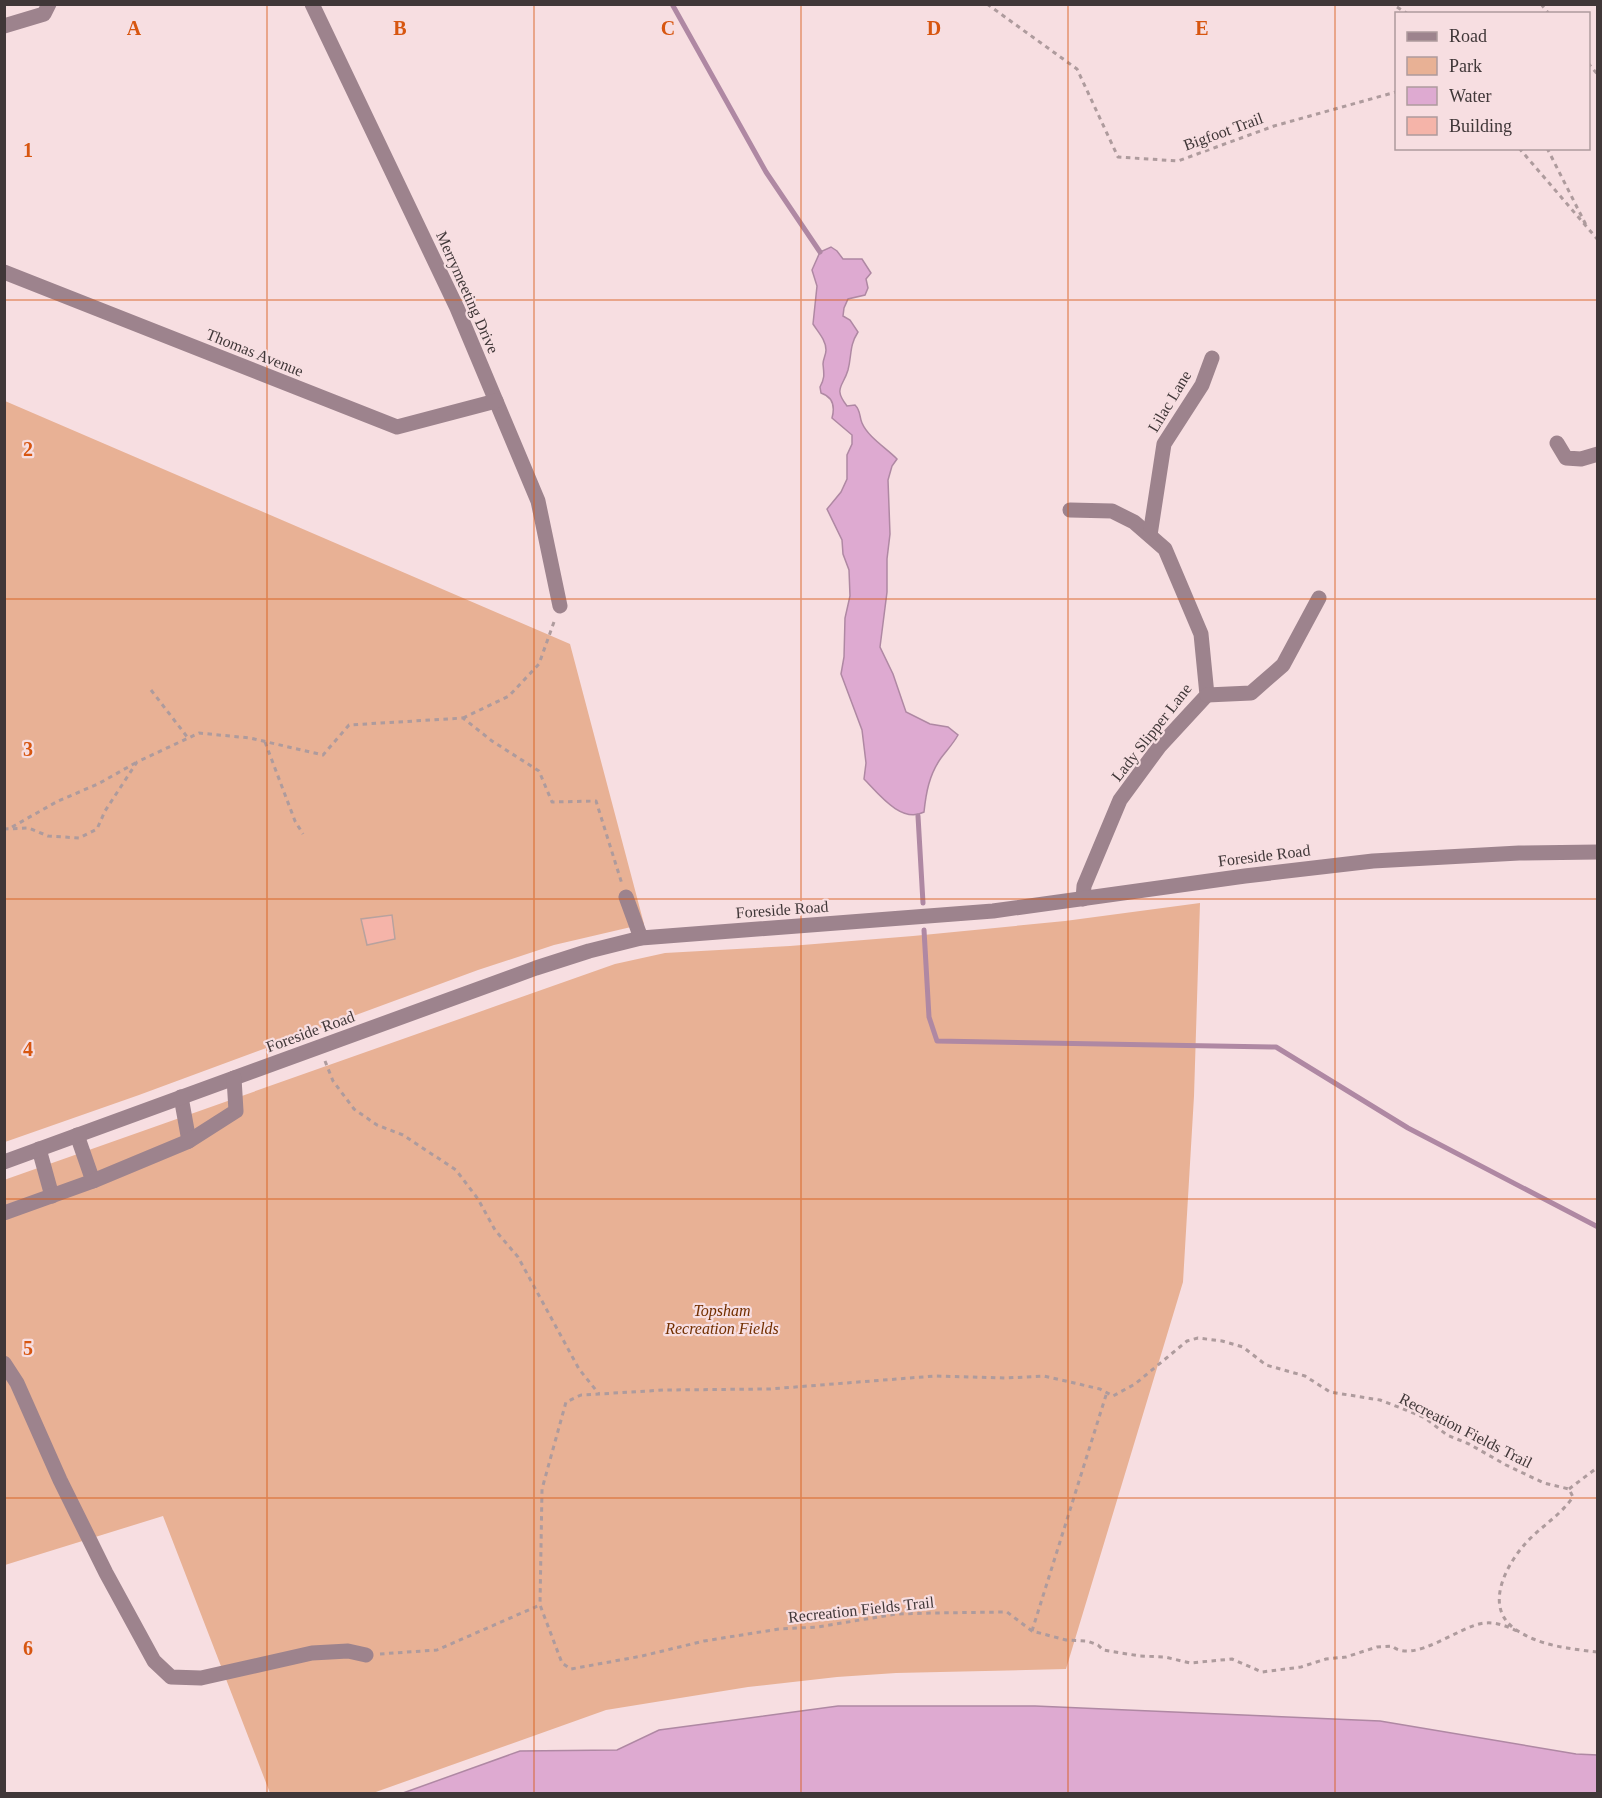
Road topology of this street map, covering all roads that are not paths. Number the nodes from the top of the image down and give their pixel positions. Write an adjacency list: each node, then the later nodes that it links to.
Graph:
1 (49, 4): 3 (street)
2 (312, 4): 6 (street, Merrymeeting Drive)
3 (4, 26)
4 (4, 272): 6 (street, Thomas Avenue)
5 (1212, 358): 10 (street, Lilac Lane)
6 (496, 401): 12 (street, Merrymeeting Drive)
7 (1557, 443): 8 (street)
8 (1598, 454)
9 (1070, 510): 10 (street, Lady Slipper Lane)
10 (1150, 535): 13 (street, Lady Slipper Lane)
11 (1319, 598): 13 (street)
12 (560, 606)
13 (1207, 694): 16 (street, Lady Slipper Lane)
14 (1598, 852): 16 (street, Foreside Road)
15 (626, 897): 17 (street)
16 (1083, 899): 17 (street, Foreside Road)
17 (641, 938): 18 (street, Foreside Road)
18 (234, 1078): 19 (street, Foreside Road); 21 (street)
19 (181, 1097): 20 (street, Foreside Road); 21 (street)
20 (77, 1135): 22 (street, Foreside Road); 24 (street)
21 (189, 1141): 24 (street)
22 (39, 1149): 23 (street, Foreside Road); 25 (street)
23 (4, 1162)
24 (93, 1181): 25 (street)
25 (52, 1196): 26 (street)
26 (4, 1213)
27 (4, 1363): 28 (street)
28 (366, 1655)

